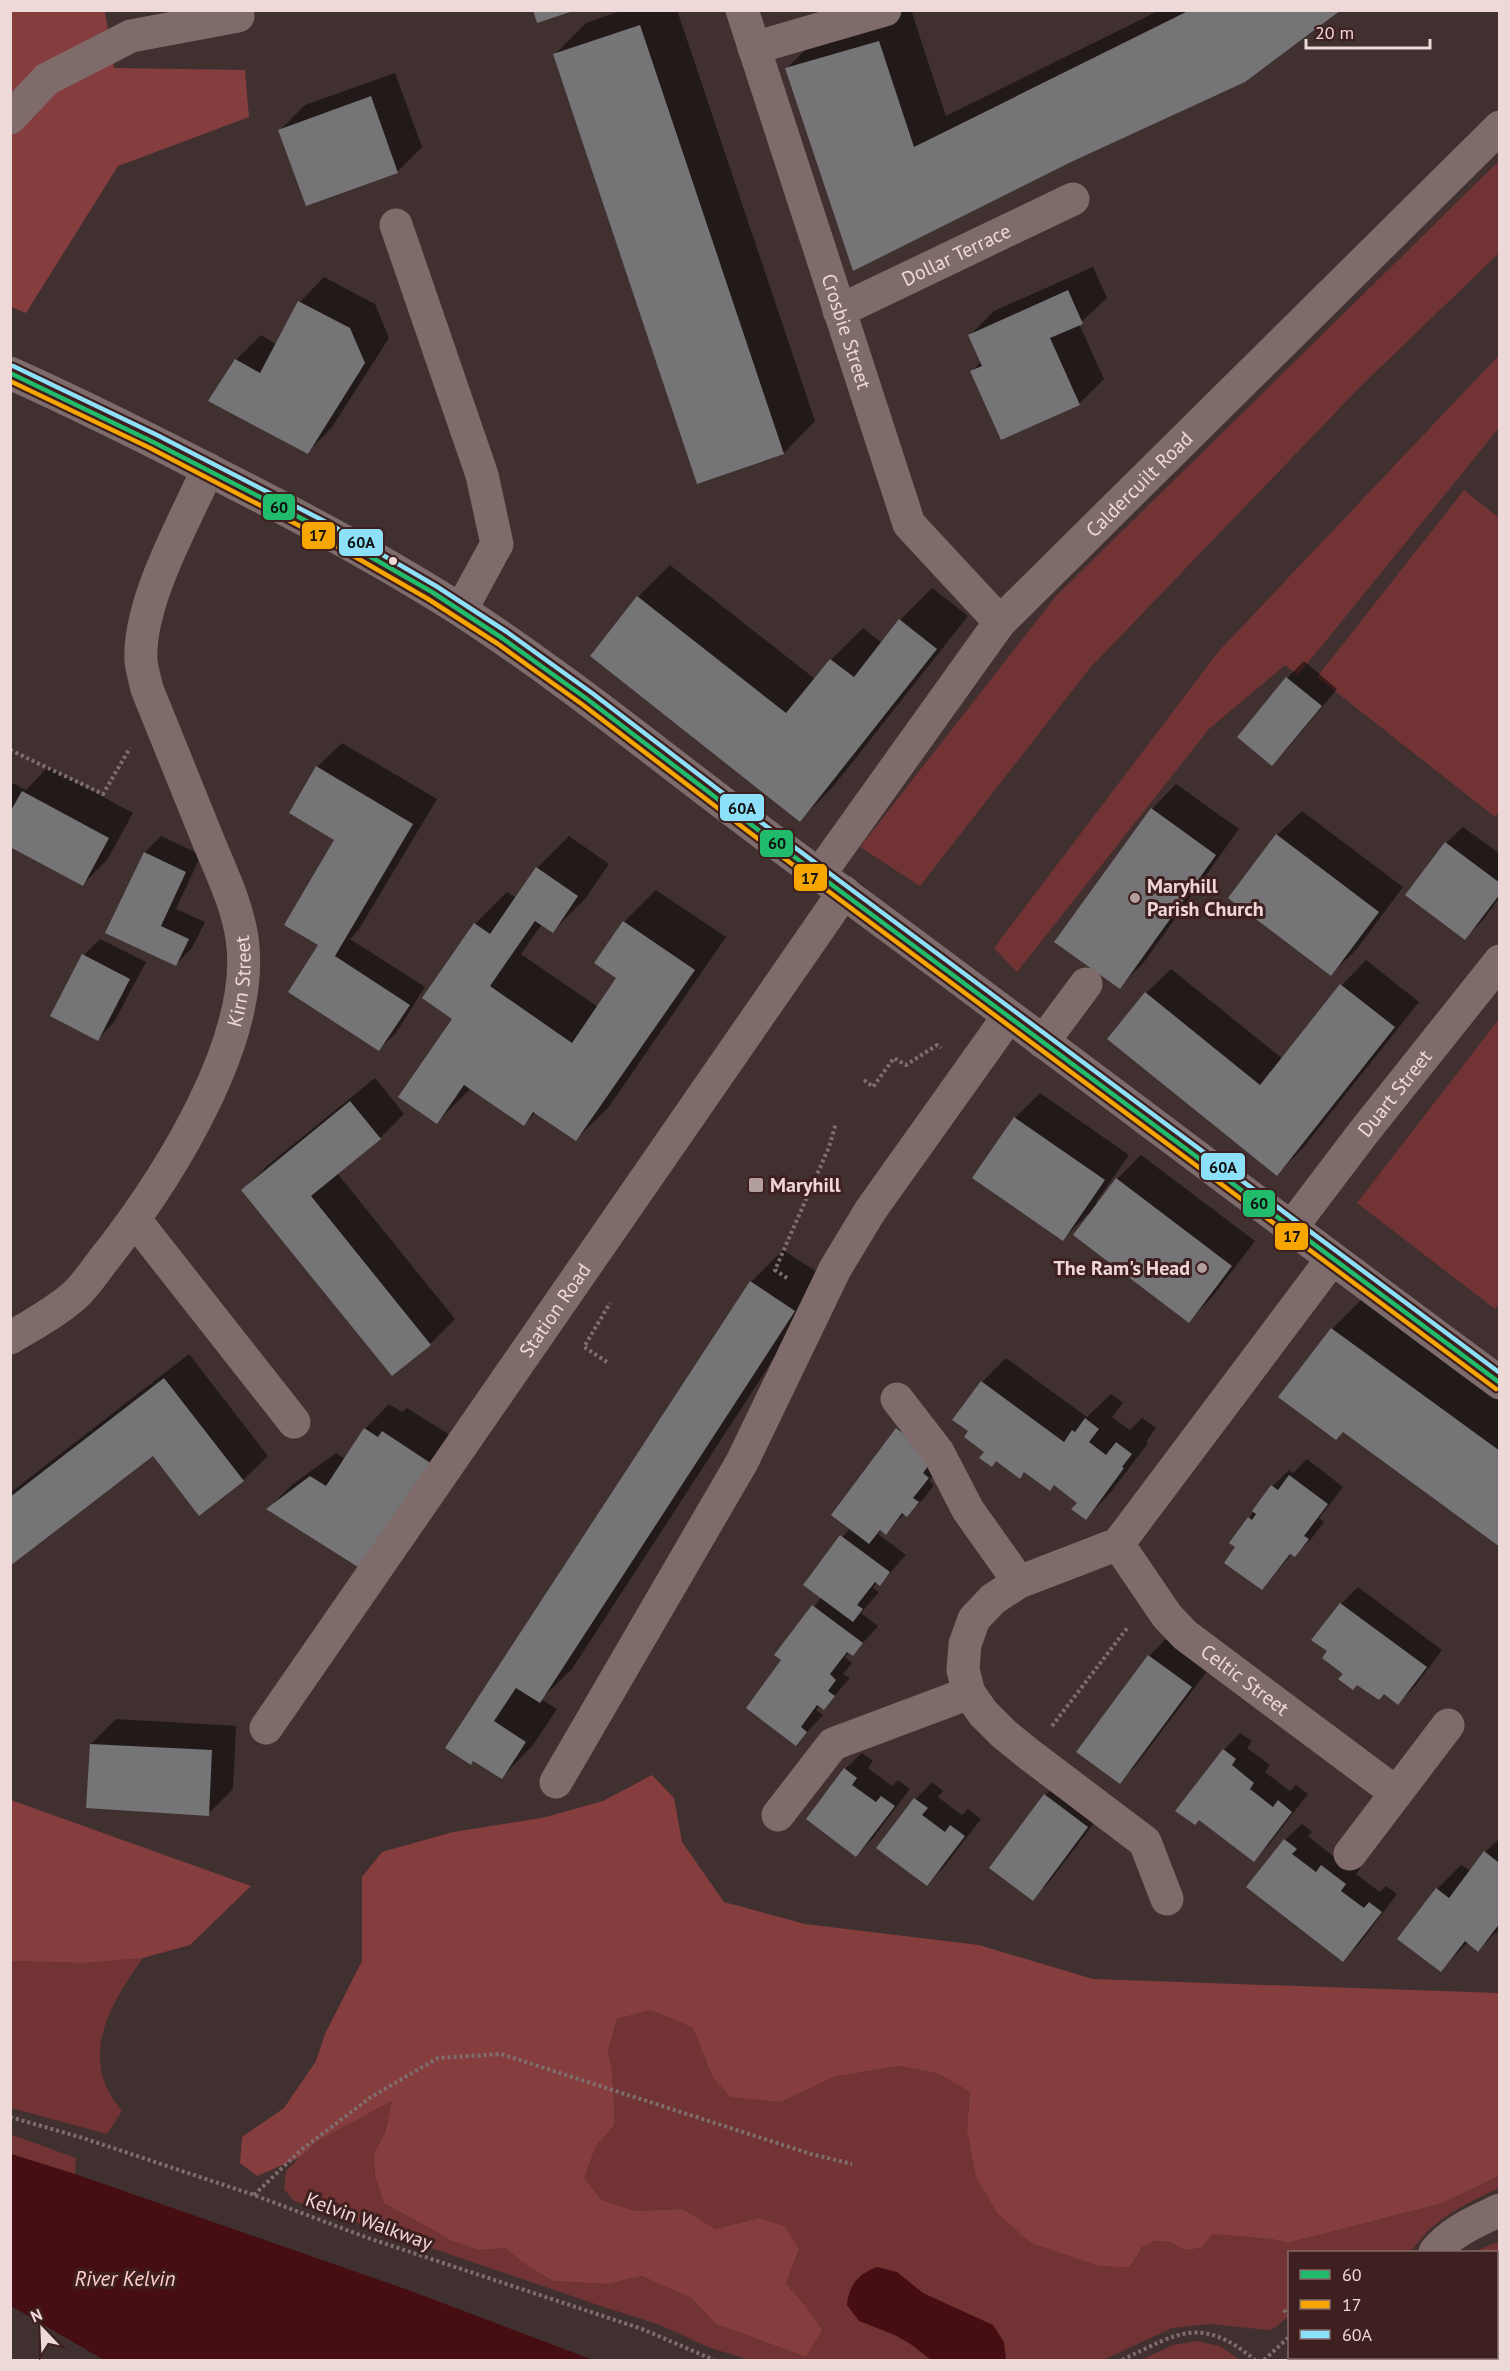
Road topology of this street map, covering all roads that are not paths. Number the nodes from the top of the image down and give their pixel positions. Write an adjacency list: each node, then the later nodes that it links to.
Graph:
1 (742, 10): 4 (street, Crosbie Street)
2 (885, 10): 4 (street)
3 (238, 16): 5 (street)
4 (754, 48): 9 (street, Crosbie Street)
5 (10, 118)
6 (1500, 128): 13 (street, Caldercuilt Road)
7 (1073, 199): 9 (street, Dollar Terrace)
8 (396, 225): 12 (street)
9 (839, 311): 13 (street, Crosbie Street)
10 (10, 373): 11 (main road)
11 (208, 469): 12 (main road); 19 (street, Kirn Street)
12 (461, 610): 14 (main road)
13 (1000, 622): 14 (street, Caldercuilt Road)
14 (843, 892): 17 (main road); 30 (street, Station Road)
15 (1500, 962): 20 (street, Duart Street)
16 (1086, 984): 18 (street)
17 (1000, 1010): 18 (main road); 31 (street)
18 (1043, 1042): 20 (main road)
19 (135, 1220): 22 (street, Kirn Street); 25 (street)
20 (1291, 1228): 21 (main road)
21 (1332, 1259): 23 (main road); 26 (street)
22 (10, 1338)
23 (1500, 1383)
24 (897, 1399): 27 (street)
25 (294, 1422)
26 (1118, 1545): 27 (street); 32 (street, Celtic Street)
27 (1019, 1582): 28 (street)
28 (969, 1693): 33 (street); 35 (street)
29 (1448, 1725): 32 (street)
30 (266, 1728)
31 (556, 1782)
32 (1395, 1792): 34 (street)
33 (778, 1815)
34 (1350, 1854)
35 (1167, 1899)
36 (1500, 2210): 37 (street)
37 (1436, 2251)

